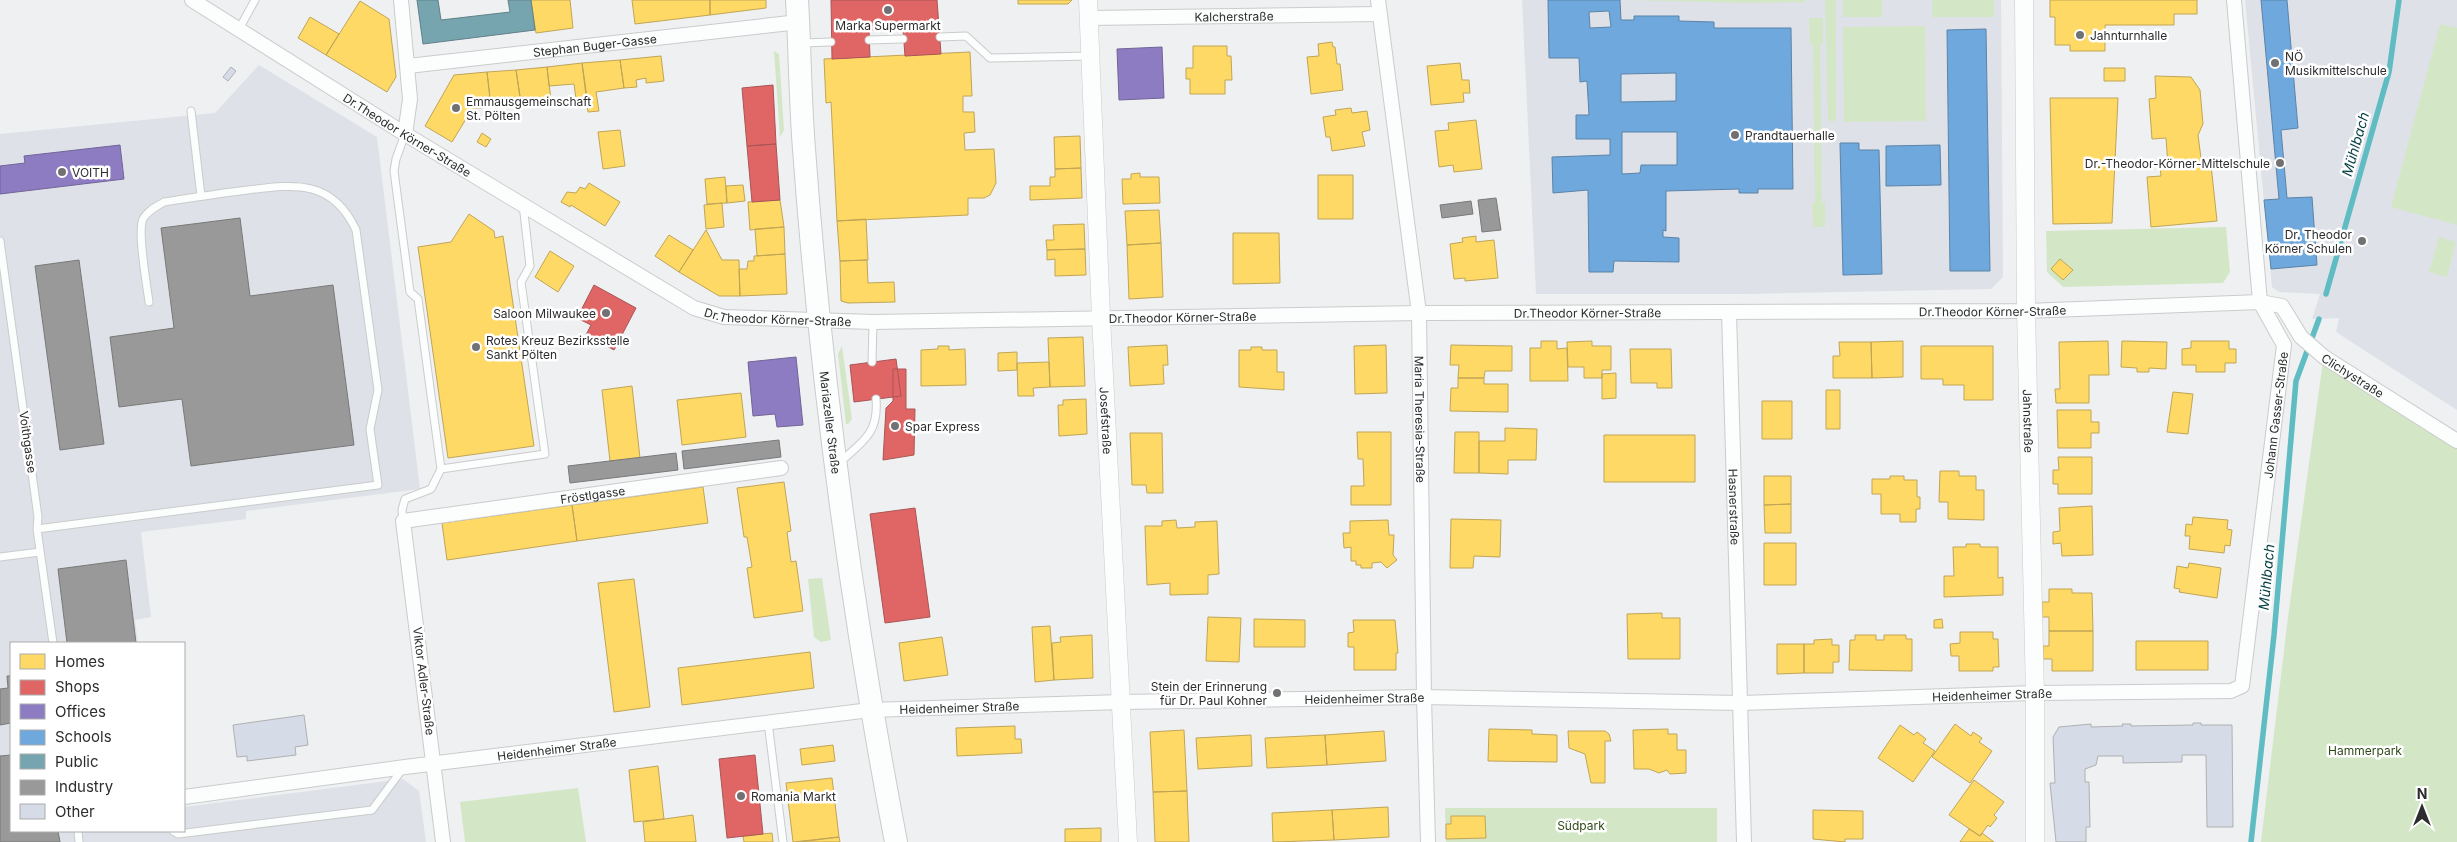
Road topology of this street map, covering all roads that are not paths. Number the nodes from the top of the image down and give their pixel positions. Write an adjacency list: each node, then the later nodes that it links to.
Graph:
1 (192, 0): 10 (street, Dr.Theodor Körner-Straße)
2 (256, 0): 10 (lane)
3 (401, 0): 16 (street)
4 (1088, 0): 8 (street, Josefstraße)
5 (2024, 0): 25 (street, Jahnstraße)
6 (2234, 0): 24 (street, Johann Gasser-Straße)
7 (1379, 7): 8 (street, Kalcherstraße); 27 (street, Maria Theresia-Straße)
8 (1089, 18): 15 (street, Josefstraße)
9 (794, 22): 14 (lane); 16 (street, Stephan Buger-Gasse); 29 (main road, Mariazeller Straße)
10 (239, 29): 18 (street, Dr.Theodor Körner-Straße)
11 (940, 37): 15 (lane)
12 (904, 39): 13 (lane)
13 (869, 40)
14 (831, 42)
15 (1092, 56): 28 (street, Josefstraße)
16 (408, 66): 18 (street)
17 (190, 111): 19 (lane)
18 (405, 134): 20 (street, Dr.Theodor Körner-Straße); 36 (lane)
19 (201, 196): 23 (lane); 38 (lane)
20 (523, 204): 29 (street, Dr.Theodor Körner-Straße); 36 (lane)
21 (0, 241): 22 (lane, Voithgasse)
22 (3, 283): 38 (lane, Voithgasse)
23 (149, 302)
24 (2260, 302): 25 (street, Dr.Theodor Körner-Straße); 33 (street, Clichystraße); 42 (street, Johann Gasser-Straße)
25 (2026, 311): 26 (street, Dr.Theodor Körner-Straße); 43 (street, Jahnstraße)
26 (1729, 312): 27 (street, Dr.Theodor Körner-Straße); 46 (street, Hasnerstraße)
27 (1418, 314): 28 (street, Dr.Theodor Körner-Straße); 44 (street, Maria Theresia-Straße)
28 (1101, 317): 30 (street, Dr.Theodor Körner-Straße); 45 (street, Josefstraße)
29 (819, 321): 30 (street, Dr.Theodor Körner-Straße); 34 (main road, Mariazeller Straße)
30 (873, 322): 31 (lane)
31 (872, 362)
32 (876, 399): 34 (lane)
33 (2457, 441)
34 (835, 466): 47 (main road, Mariazeller Straße)
35 (781, 468): 37 (street, Fröstlgasse)
36 (441, 469): 37 (lane)
37 (403, 521): 49 (street, Viktor Adler-Straße)
38 (37, 529): 39 (lane, Voithgasse)
39 (40, 552): 40 (lane); 41 (lane, Voithgasse)
40 (0, 557)
41 (52, 642)
42 (2242, 686): 43 (street, Heidenheimer Straße)
43 (2035, 693): 46 (street, Heidenheimer Straße); 59 (street, Jahnstraße)
44 (1424, 697): 45 (street, Heidenheimer Straße); 46 (street, Heidenheimer Straße); 57 (street, Maria Theresia-Straße)
45 (1122, 702): 47 (street, Heidenheimer Straße); 56 (street, Josefstraße)
46 (1741, 703): 58 (street)
47 (870, 710): 48 (street, Heidenheimer Straße); 55 (main road, Mariazeller Straße)
48 (768, 722): 49 (street, Heidenheimer Straße); 54 (lane)
49 (434, 763): 50 (street, Heidenheimer Straße); 53 (street, Viktor Adler-Straße)
50 (405, 767): 51 (street, Heidenheimer Straße); 52 (lane)
51 (185, 797)
52 (175, 832)
53 (444, 842)
54 (783, 842)
55 (896, 842)
56 (1128, 842)
57 (1428, 842)
58 (1744, 842)
59 (2035, 842)

